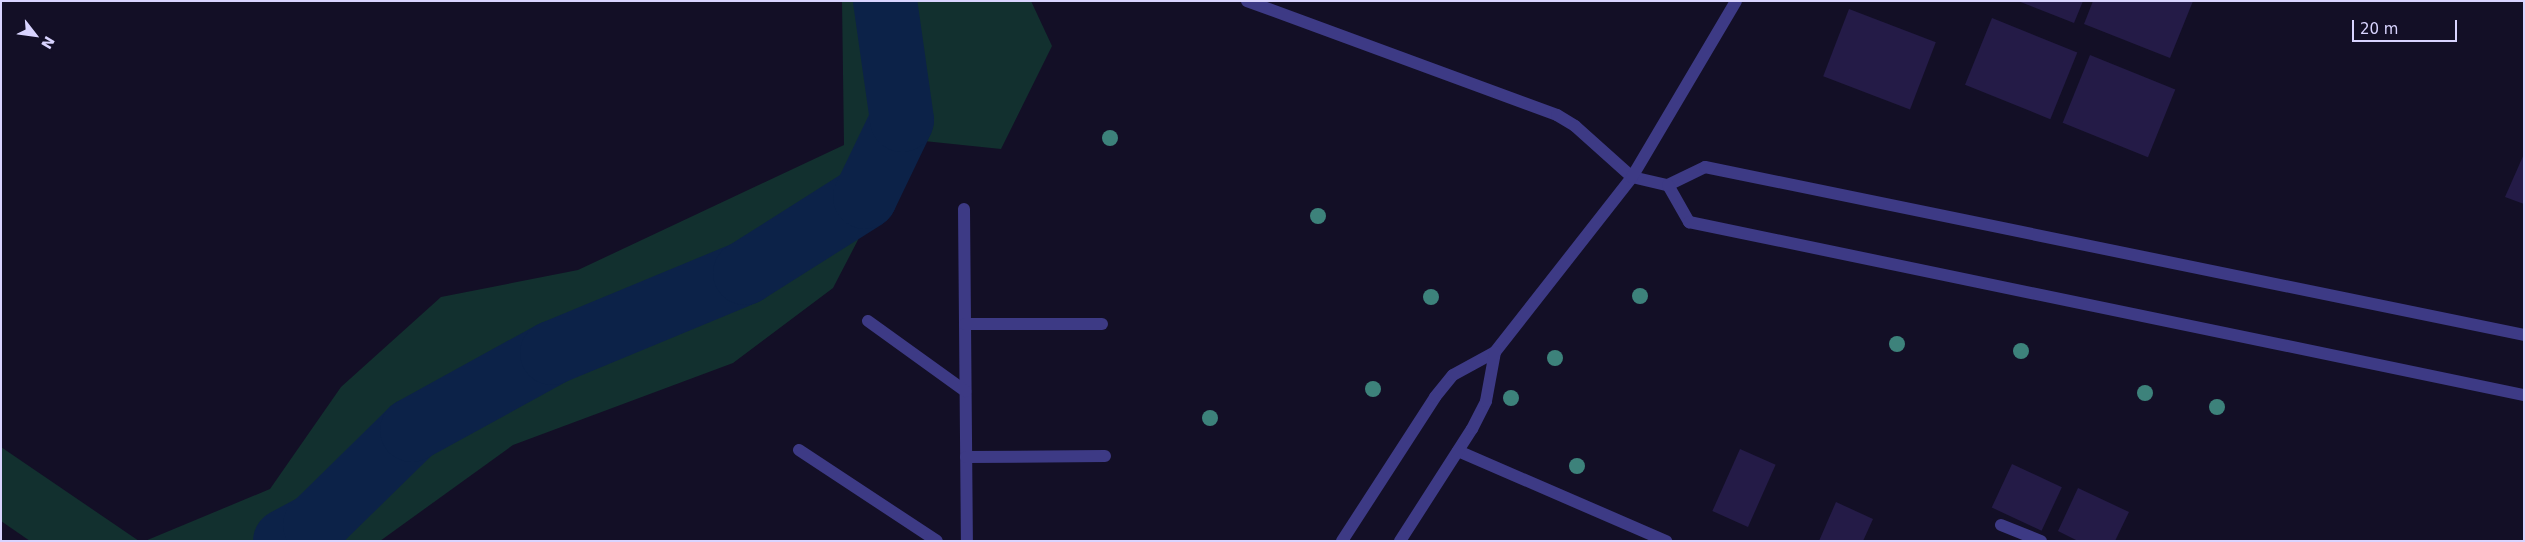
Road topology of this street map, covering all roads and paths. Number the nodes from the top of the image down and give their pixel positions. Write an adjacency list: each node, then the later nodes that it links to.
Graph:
1 (1248, 1): 3 (street)
2 (1736, 1): 3 (street)
3 (1632, 177): 4 (street); 10 (street)
4 (1668, 185): 9 (street); 12 (street)
5 (964, 210): 7 (street)
6 (868, 321): 11 (street)
7 (965, 324): 8 (street); 11 (street)
8 (1102, 324)
9 (2524, 335)
10 (1495, 352): 14 (street); 20 (street)
11 (965, 391): 16 (street)
12 (2524, 395)
13 (800, 450): 18 (street)
14 (1458, 451): 21 (street); 22 (street)
15 (1105, 456): 16 (street)
16 (966, 458): 19 (street)
17 (2001, 524): 23 (street)
18 (937, 541)
19 (967, 541)
20 (1342, 541)
21 (1400, 541)
22 (1666, 541)
23 (2041, 541)

